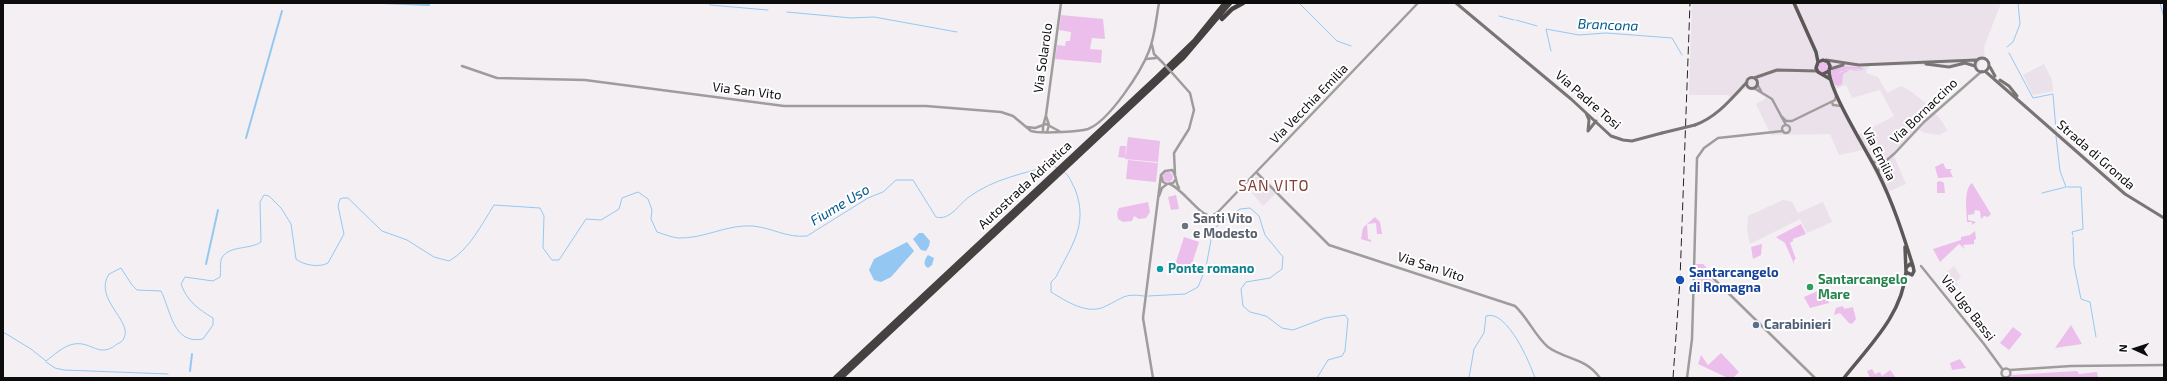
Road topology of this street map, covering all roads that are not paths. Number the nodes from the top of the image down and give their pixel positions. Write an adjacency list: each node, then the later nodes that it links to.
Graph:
1 (1061, 3): 45 (street, Via Solarolo)
2 (1159, 3): 11 (street, Via San Vito)
3 (1222, 3): 10 (highway)
4 (1225, 3): 10 (highway, Autostrada Adriatica)
5 (1230, 3): 13 (highway, Autostrada Adriatica)
6 (1243, 3): 13 (highway)
7 (1418, 3): 63 (street, Via Vecchia Emilia)
8 (1456, 3): 44 (main road, Via Padre Tosi)
9 (1794, 3): 12 (main road, Via Emilia)
10 (1213, 20): 58 (highway, Autostrada Adriatica)
11 (1152, 44): 14 (street); 15 (street, Via San Vito)
12 (1816, 52): 16 (main road, Via Emilia); 18 (main road, Via Emilia)
13 (1184, 57): 58 (highway, Autostrada Adriatica)
14 (1157, 58): 15 (street); 59 (street, bridge)
15 (1145, 60): 56 (street, Via San Vito)
16 (1825, 60): 18 (main road); 19 (main road); 27 (main road, Via Emilia)
17 (1976, 60): 20 (main road); 22 (main road); 23 (main road)
18 (1817, 64): 25 (main road); 26 (main road, Via Emilia)
19 (1848, 64): 20 (main road); 27 (main road)
20 (1918, 64): 22 (main road)
21 (462, 66): 52 (street, Via San Vito)
22 (1975, 66): 24 (main road)
23 (1990, 67): 28 (main road); 41 (main road, Strada di Gronda)
24 (1978, 69): 28 (main road); 31 (street)
25 (1809, 70): 26 (main road, Via Padre Tosi); 29 (main road, Via Padre Tosi)
26 (1817, 70): 30 (main road, Via Emilia)
27 (1829, 70): 30 (main road); 33 (main road, Via Emilia)
28 (1984, 72): 31 (street, Via Bornaccino); 41 (main road, Strada di Gronda)
29 (1766, 74): 32 (main road, Via Padre Tosi); 35 (main road, Via Padre Tosi)
30 (1823, 74): 33 (main road, Via Emilia)
31 (1977, 74): 60 (street, Via Bornaccino)
32 (1754, 78): 34 (main road, Via Padre Tosi); 35 (main road)
33 (1830, 79): 40 (main road, Via Emilia)
34 (1747, 82): 36 (main road); 37 (main road, Via Padre Tosi)
35 (1757, 83): 38 (main road, Via Padre Tosi); 39 (street)
36 (1748, 87): 37 (main road); 38 (main road)
37 (1741, 88): 54 (main road, Via Padre Tosi, bridge)
38 (1754, 88): 39 (street)
39 (1761, 91): 46 (street)
40 (1837, 94): 42 (street); 43 (main road, Via Emilia)
41 (2020, 101): 72 (main road, Strada di Gronda)
42 (1832, 102): 43 (street); 48 (street)
43 (1843, 108): 61 (main road, Via Emilia)
44 (1585, 112): 47 (main road, Via Padre Tosi); 50 (main road)
45 (1046, 115): 49 (street, Via Solarolo); 51 (street, Via Solarolo)
46 (1781, 116): 48 (street); 55 (street)
47 (1596, 121): 50 (main road); 53 (main road); 54 (main road, Via Padre Tosi)
48 (1791, 121): 55 (street)
49 (1043, 124): 51 (street); 52 (street); 57 (street, Via Solarolo)
50 (1589, 124): 53 (main road)
51 (1049, 125): 56 (street); 57 (street)
52 (1026, 127): 57 (street, Via San Vito)
53 (1593, 127): 54 (main road)
54 (1601, 127)
55 (1785, 127): 77 (street)
56 (1060, 131): 57 (street, Via San Vito)
57 (1045, 132)
58 (1087, 146): 68 (highway, Autostrada Adriatica)
59 (1174, 161): 62 (street); 65 (street)
60 (1885, 161): 61 (street); 64 (street, Via Bornaccino)
61 (1872, 162): 64 (main road, Via Emilia)
62 (1169, 170): 65 (street); 66 (street)
63 (1257, 173): 70 (street, Via Vecchia Emilia); 91 (street, Via San Vito)
64 (1878, 173): 73 (main road, Via Emilia)
65 (1175, 174): 67 (street)
66 (1162, 176): 69 (street); 71 (street)
67 (1176, 179): 69 (street); 70 (street)
68 (1046, 183): 88 (highway, Autostrada Adriatica); 89 (highway, Autostrada Adriatica)
69 (1169, 184): 70 (street); 71 (street)
70 (1180, 190)
71 (1159, 196): 90 (street)
72 (2164, 218)
73 (1904, 240): 74 (main road, Via Emilia); 75 (main road, Via Emilia)
74 (1907, 266): 75 (main road); 78 (main road, Via Emilia)
75 (1913, 266): 76 (street); 79 (main road, Via Emilia)
76 (1921, 266): 79 (street); 81 (street, Via Ugo Bassi)
77 (1696, 271): 92 (street); 93 (street)
78 (1906, 272): 79 (main road); 80 (main road, Via Emilia)
79 (1913, 273): 80 (main road)
80 (1905, 284): 94 (main road)
81 (1999, 363): 83 (street, Via Ugo Bassi); 84 (street, Via Ugo Bassi)
82 (2164, 365): 86 (street)
83 (2006, 368): 84 (street); 85 (street, Via Ugo Bassi)
84 (2003, 370): 87 (street, Via Ugo Bassi)
85 (2010, 370): 86 (street, Via Ugo Bassi); 87 (street)
86 (2018, 371): 87 (street)
87 (2008, 377)
88 (835, 378)
89 (840, 378)
90 (1153, 378)
91 (1600, 378)
92 (1687, 378)
93 (1815, 378)
94 (1844, 378)

